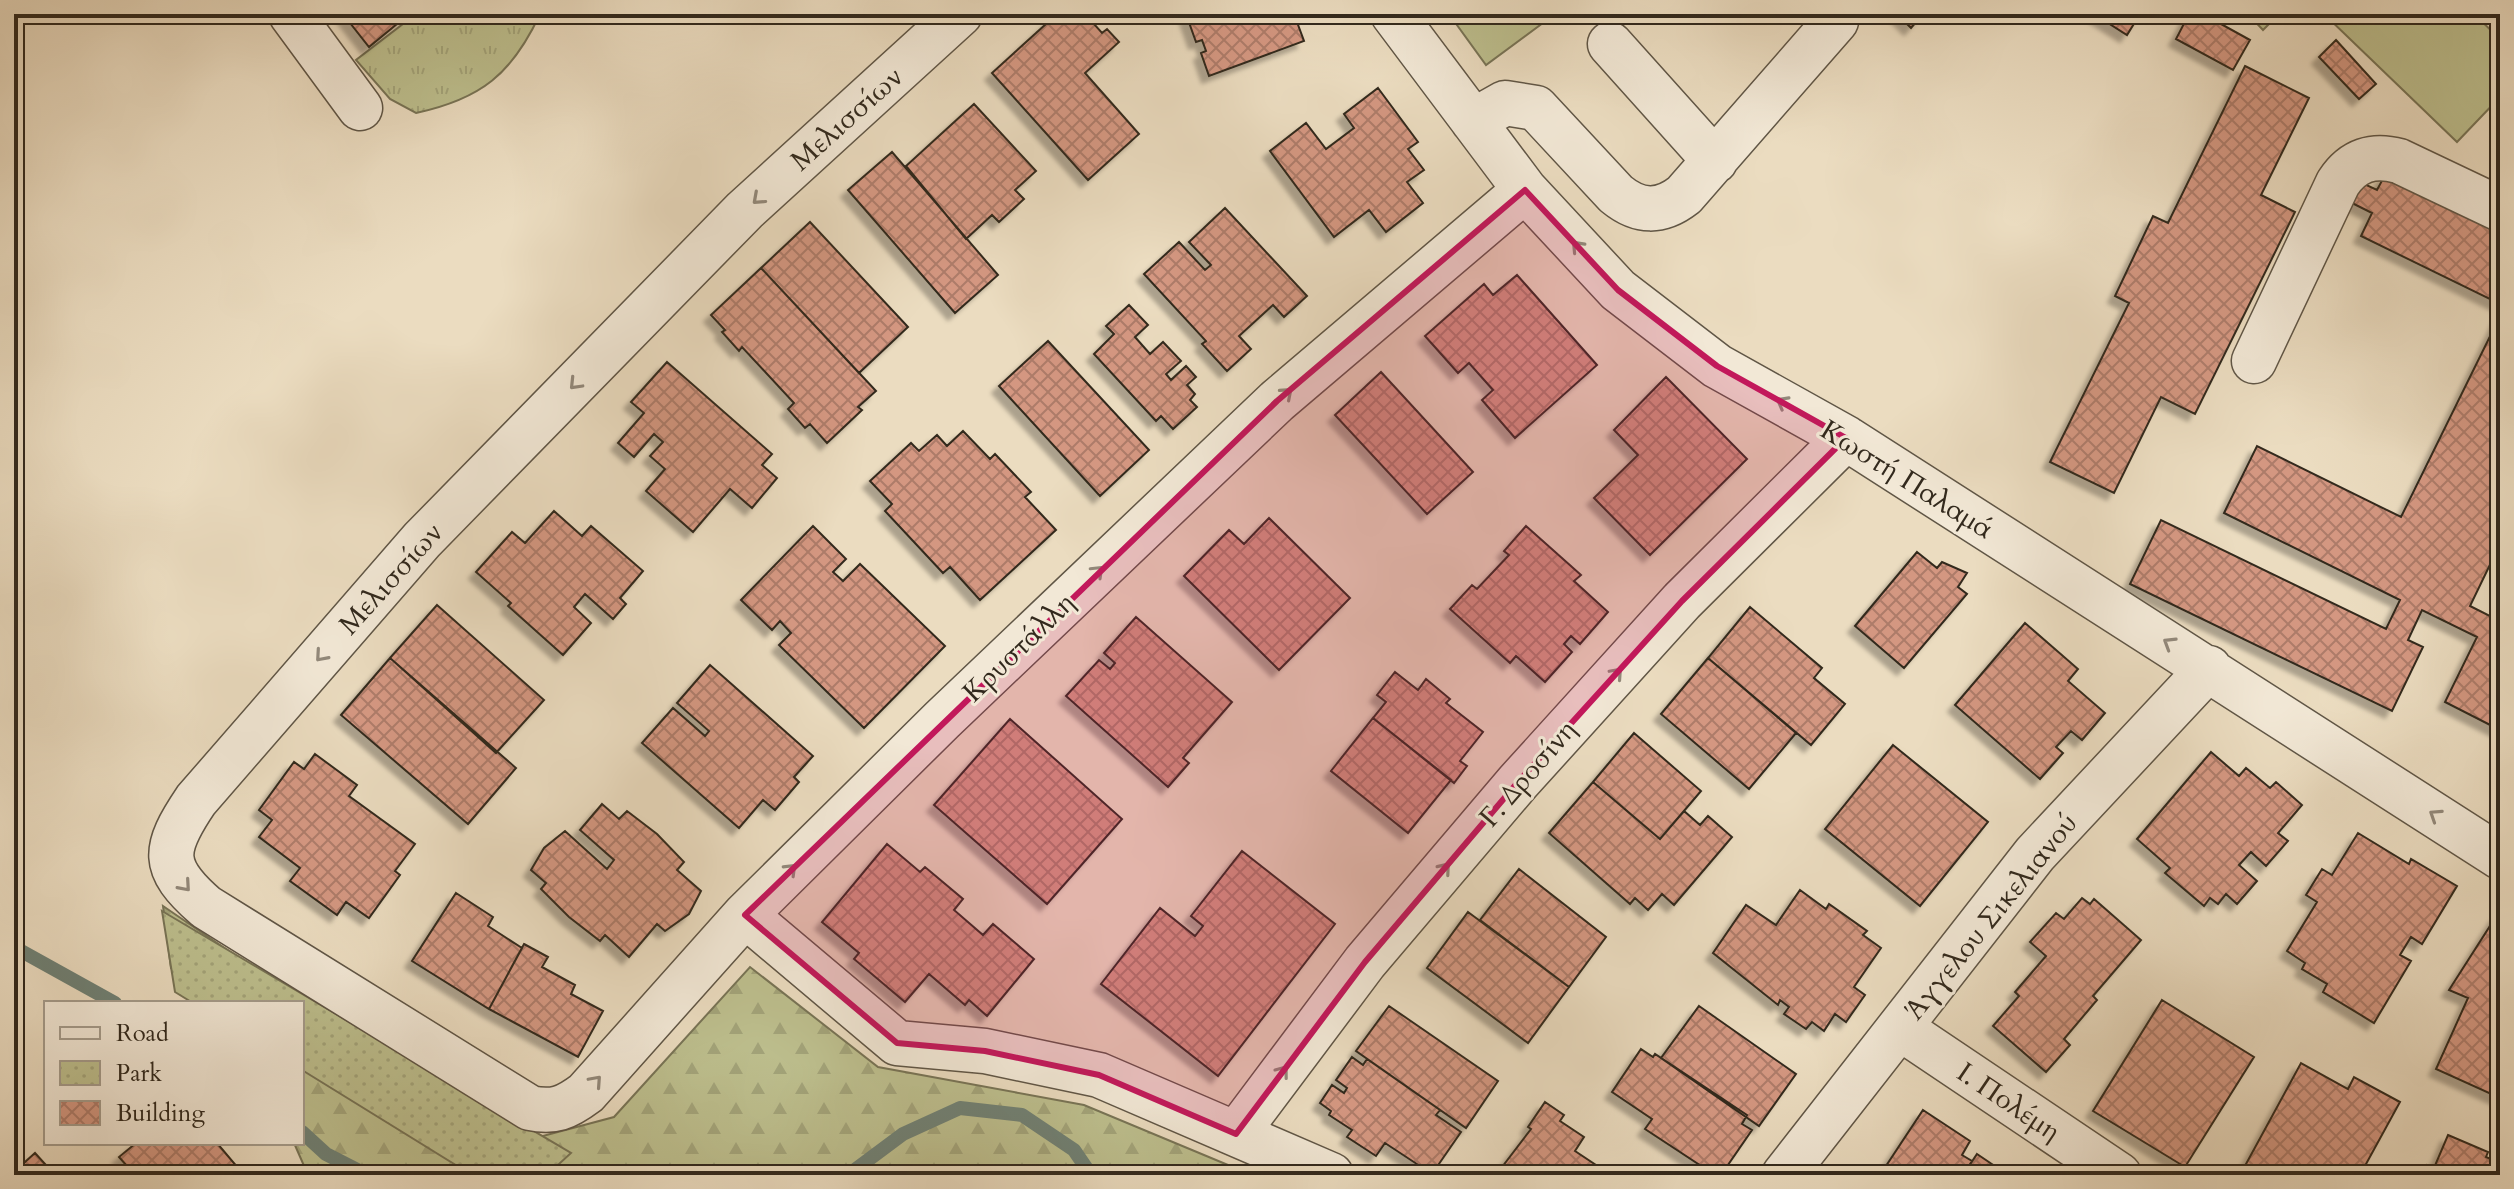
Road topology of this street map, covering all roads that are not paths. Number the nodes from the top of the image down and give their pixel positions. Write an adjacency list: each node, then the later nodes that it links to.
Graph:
1 (291, 14): 6 (street)
2 (960, 14): 17 (street, Μελισσίων, one-way to 17)
3 (1393, 14): 7 (street, Κωστή Παλαμά)
4 (1836, 21): 8 (street)
5 (1610, 44): 8 (street)
6 (360, 108)
7 (1473, 121): 8 (street); 9 (street, Κωστή Παλαμά)
8 (1715, 161)
9 (1525, 190): 12 (street, Κωστή Παλαμά, one-way to 9); 15 (street, Κρυστάλλη, one-way to 9)
10 (2500, 209): 11 (street)
11 (2254, 361)
12 (1846, 438): 13 (street, Κωστή Παλαμά, one-way to 12); 18 (street, Γ. Δροσίνη, one-way to 12)
13 (2209, 668): 14 (street, Κωστή Παλαμά, one-way to 13); 16 (street, Άγγελου Σικελιανού)
14 (2500, 857)
15 (745, 915): 17 (street, Κρυστάλλη, one-way to 15); 18 (street)
16 (1900, 1028): 20 (street, Άγγελου Σικελιανού); 21 (street, Ι. Πολέμη)
17 (530, 1108)
18 (1236, 1134): 19 (street)
19 (1331, 1175)
20 (1784, 1175)
21 (2119, 1175)

